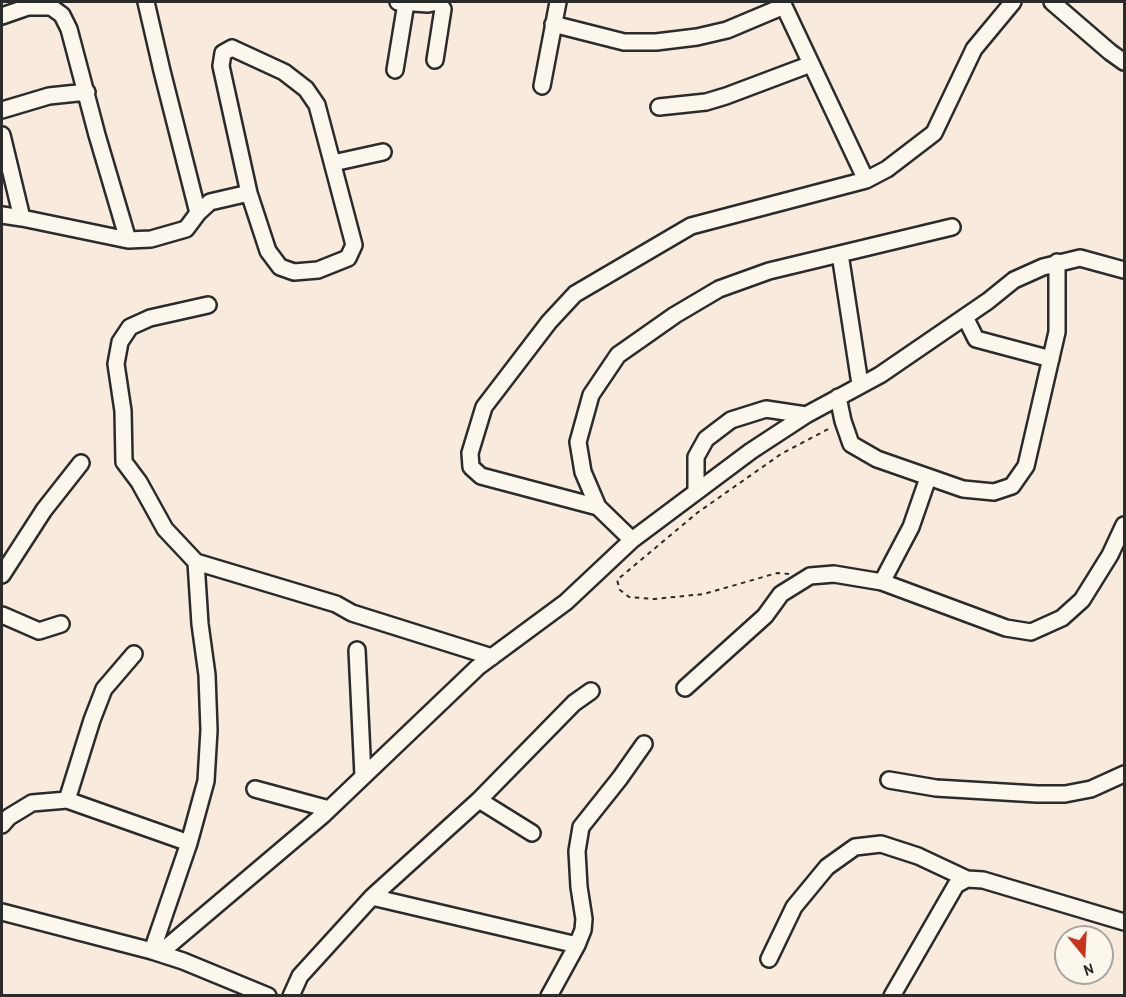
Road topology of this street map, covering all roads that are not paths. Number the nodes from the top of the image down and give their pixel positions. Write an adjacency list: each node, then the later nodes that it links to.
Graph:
1 (146, 2): 22 (street)
2 (402, 2): 9 (street); 12 (street)
3 (558, 2): 8 (street)
4 (1013, 2): 20 (street)
5 (1052, 2): 10 (street)
6 (783, 4): 8 (street); 11 (street)
7 (2, 16): 14 (street)
8 (553, 24): 13 (street)
9 (435, 60)
10 (1125, 62)
11 (811, 64): 15 (street); 20 (street)
12 (395, 70)
13 (542, 86)
14 (87, 92): 16 (street); 26 (street)
15 (659, 107)
16 (2, 110)
17 (2, 135): 24 (street)
18 (383, 152): 19 (street)
19 (333, 163): 21 (street); 21 (street)
20 (866, 180): 39 (street)
21 (249, 193): 22 (street)
22 (198, 213): 26 (street)
23 (2, 215): 24 (street)
24 (22, 218): 26 (street)
25 (952, 227): 27 (street)
26 (128, 240)
27 (840, 254): 33 (street); 39 (street)
28 (1057, 262): 29 (street); 31 (street); 32 (street)
29 (1125, 270)
30 (208, 305): 42 (street)
31 (965, 317): 32 (street); 33 (street)
32 (1051, 359): 37 (street)
33 (860, 384): 34 (street)
34 (838, 397): 35 (street); 37 (street)
35 (806, 415): 38 (street); 38 (street)
36 (81, 463): 43 (street)
37 (928, 478): 44 (street)
38 (696, 492): 41 (street)
39 (598, 507): 41 (street)
40 (1125, 525): 44 (street)
41 (632, 540): 49 (street)
42 (196, 562): 49 (street); 62 (street)
43 (2, 575)
44 (882, 582): 50 (street)
45 (2, 615): 46 (street)
46 (62, 624)
47 (357, 651): 54 (street)
48 (134, 654): 57 (street)
49 (492, 657): 54 (street)
50 (685, 688)
51 (591, 691): 58 (street)
52 (644, 744): 67 (street)
53 (1125, 774): 55 (street)
54 (363, 776): 59 (street)
55 (889, 780)
56 (255, 789): 59 (street)
57 (67, 800): 60 (street); 62 (street)
58 (480, 800): 61 (street); 64 (street)
59 (329, 809): 68 (street)
60 (2, 825)
61 (532, 833)
62 (189, 843): 68 (street)
63 (967, 879): 66 (street); 69 (street); 73 (street)
64 (372, 897): 67 (street); 71 (street)
65 (2, 912): 68 (street)
66 (1125, 922)
67 (577, 945): 72 (street)
68 (157, 952): 70 (street)
69 (769, 959)
70 (268, 996)
71 (291, 996)
72 (549, 996)
73 (891, 996)

